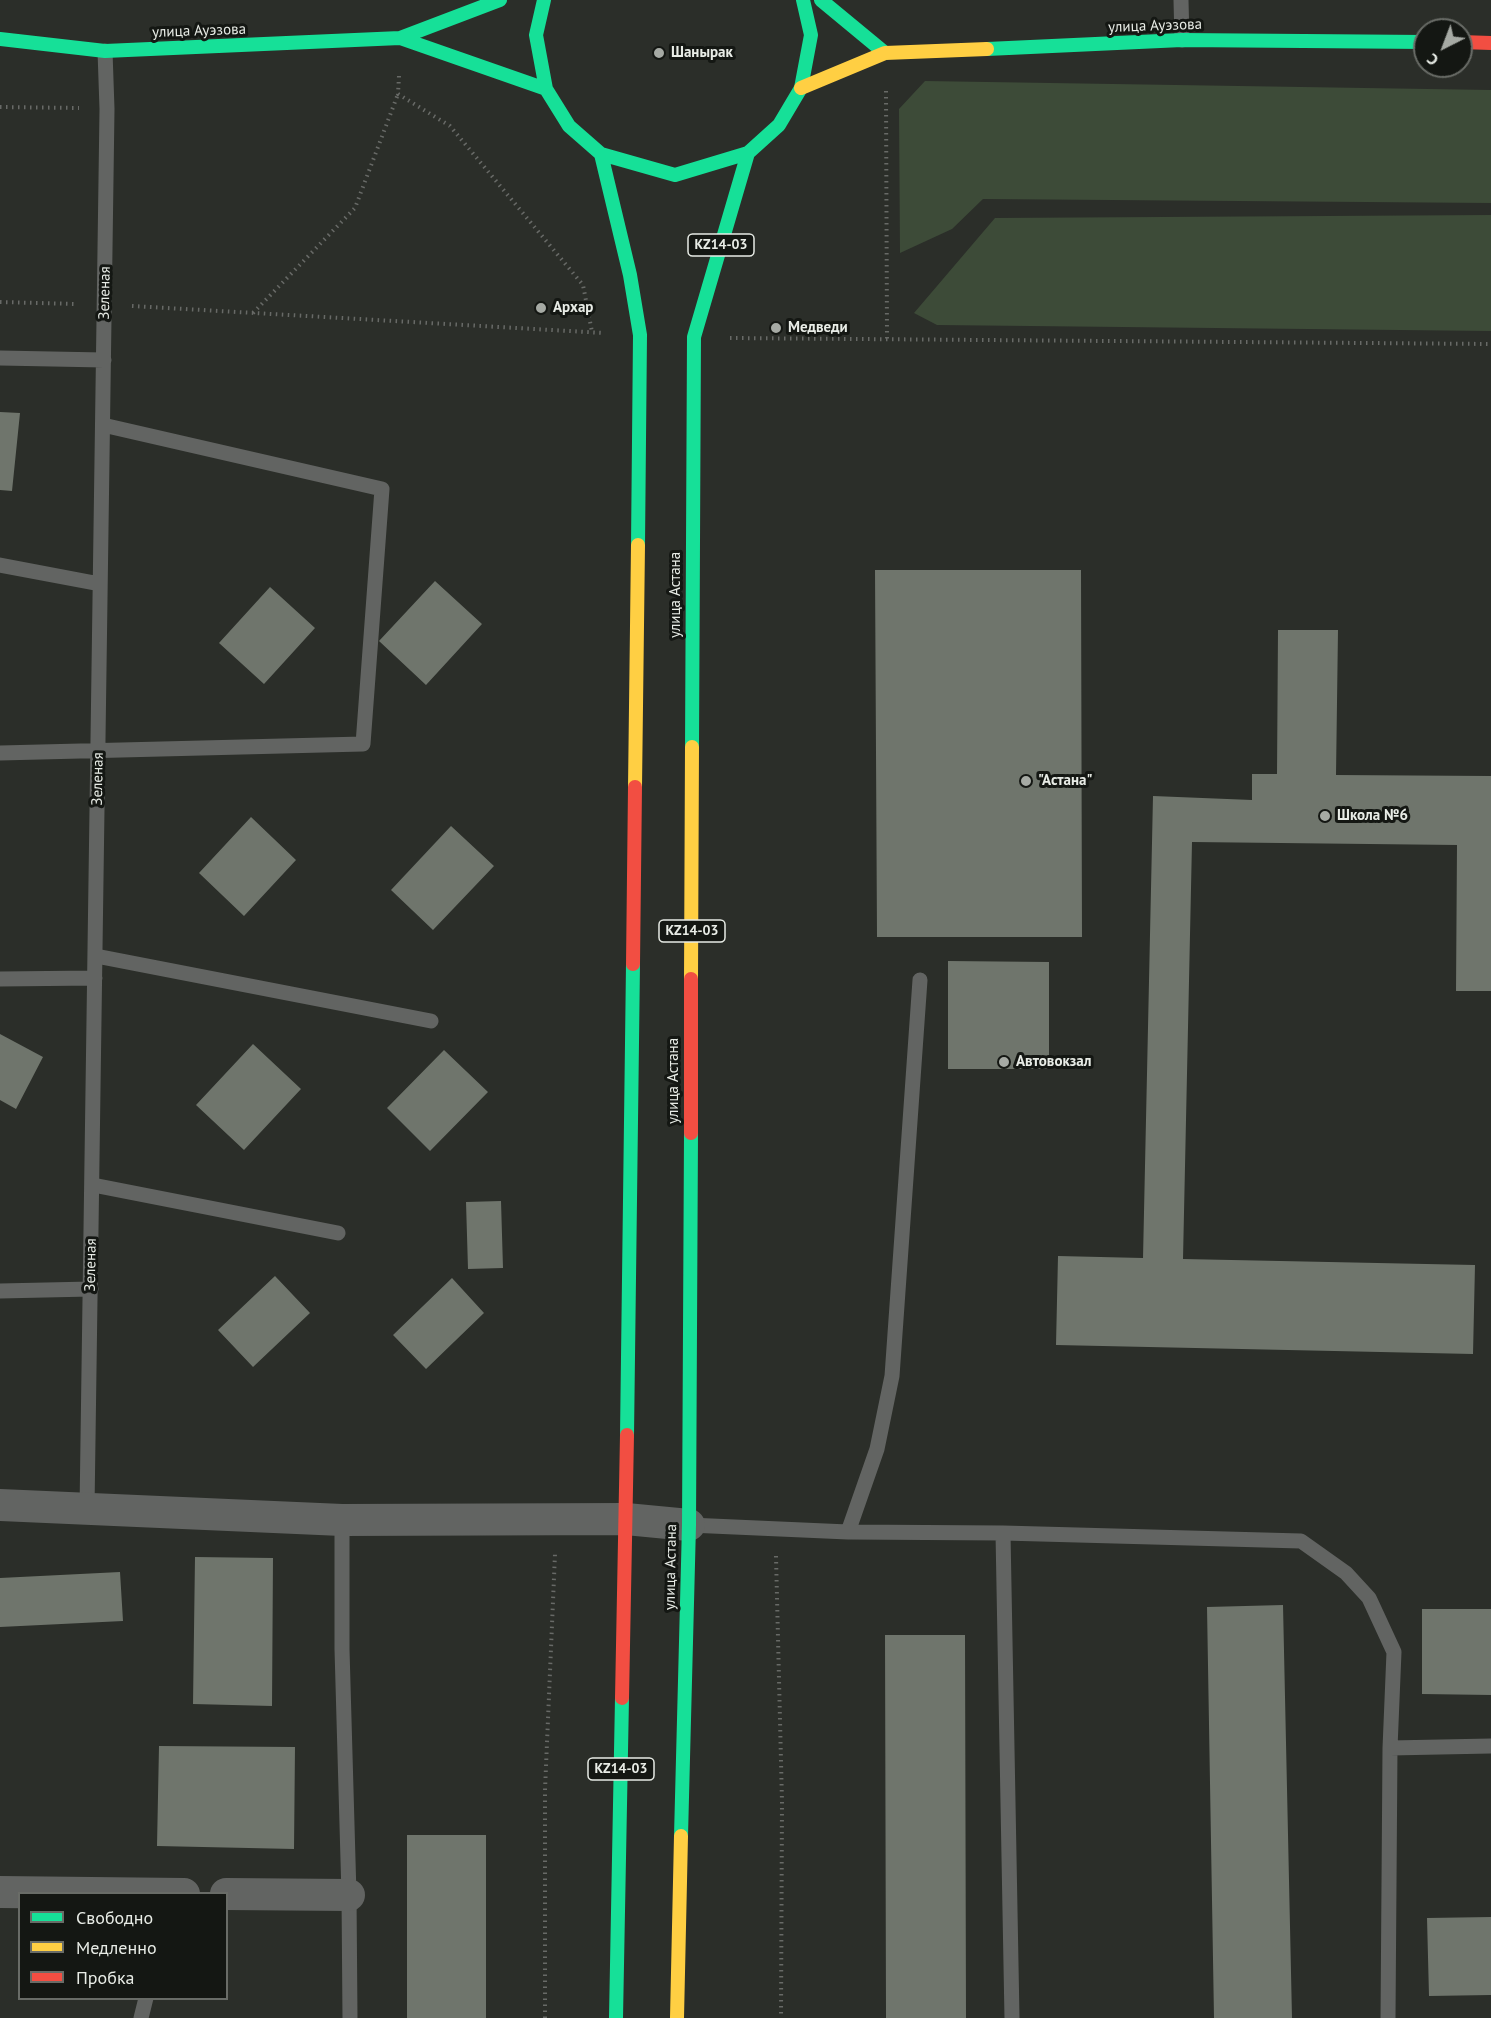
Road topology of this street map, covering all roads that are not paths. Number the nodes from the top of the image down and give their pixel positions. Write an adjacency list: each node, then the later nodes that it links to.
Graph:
1 (500, 0): 6 (main road)
2 (544, 0): 15 (main road)
3 (802, 0): 14 (main road)
4 (821, 0): 13 (main road)
5 (1181, 0): 8 (lane)
6 (400, 38): 12 (main road, улица Ауэзова); 15 (main road)
7 (0, 39): 12 (main road, улица Ауэзова)
8 (1182, 40): 9 (main road, улица Ауэзова); 13 (main road, улица Ауэзова)
9 (1413, 42)
10 (1473, 42): 11 (main road)
11 (1491, 43)
12 (105, 51): 19 (lane, Зеленая)
13 (885, 53): 14 (main road)
14 (801, 88): 16 (main road)
15 (546, 89): 17 (main road)
16 (748, 153): 17 (main road); 38 (main road, улица Астана / KZ14-03)
17 (601, 154): 36 (main road, KZ14-03)
18 (0, 358): 19 (lane)
19 (104, 360): 20 (lane, Зеленая)
20 (103, 425): 22 (lane, Зеленая); 23 (lane)
21 (0, 565): 22 (lane)
22 (100, 584): 23 (lane, Зеленая)
23 (98, 750): 24 (lane); 25 (lane, Зеленая)
24 (0, 753)
25 (96, 956): 26 (lane, Зеленая); 29 (lane)
26 (95, 978): 27 (lane); 30 (lane, Зеленая)
27 (0, 979)
28 (920, 981): 39 (lane)
29 (431, 1021)
30 (93, 1185): 31 (lane); 32 (lane, Зеленая)
31 (338, 1233)
32 (91, 1289): 33 (lane); 35 (lane, Зеленая)
33 (0, 1291)
34 (0, 1505): 35 (street)
35 (87, 1508): 37 (street)
36 (626, 1519): 37 (street); 38 (street); 50 (main road, KZ14-03)
37 (342, 1520): 46 (lane)
38 (689, 1525): 39 (lane); 51 (main road, улица Астана / KZ14-03)
39 (848, 1532): 40 (lane)
40 (1002, 1533): 42 (lane); 52 (lane)
41 (1491, 1746): 42 (lane)
42 (1390, 1748): 53 (lane)
43 (0, 1892): 44 (street)
44 (18, 1892)
45 (228, 1894): 46 (street)
46 (349, 1895): 49 (lane)
47 (146, 2000): 48 (lane)
48 (141, 2018)
49 (350, 2018)
50 (616, 2018)
51 (677, 2018)
52 (1012, 2018)
53 (1388, 2018)

